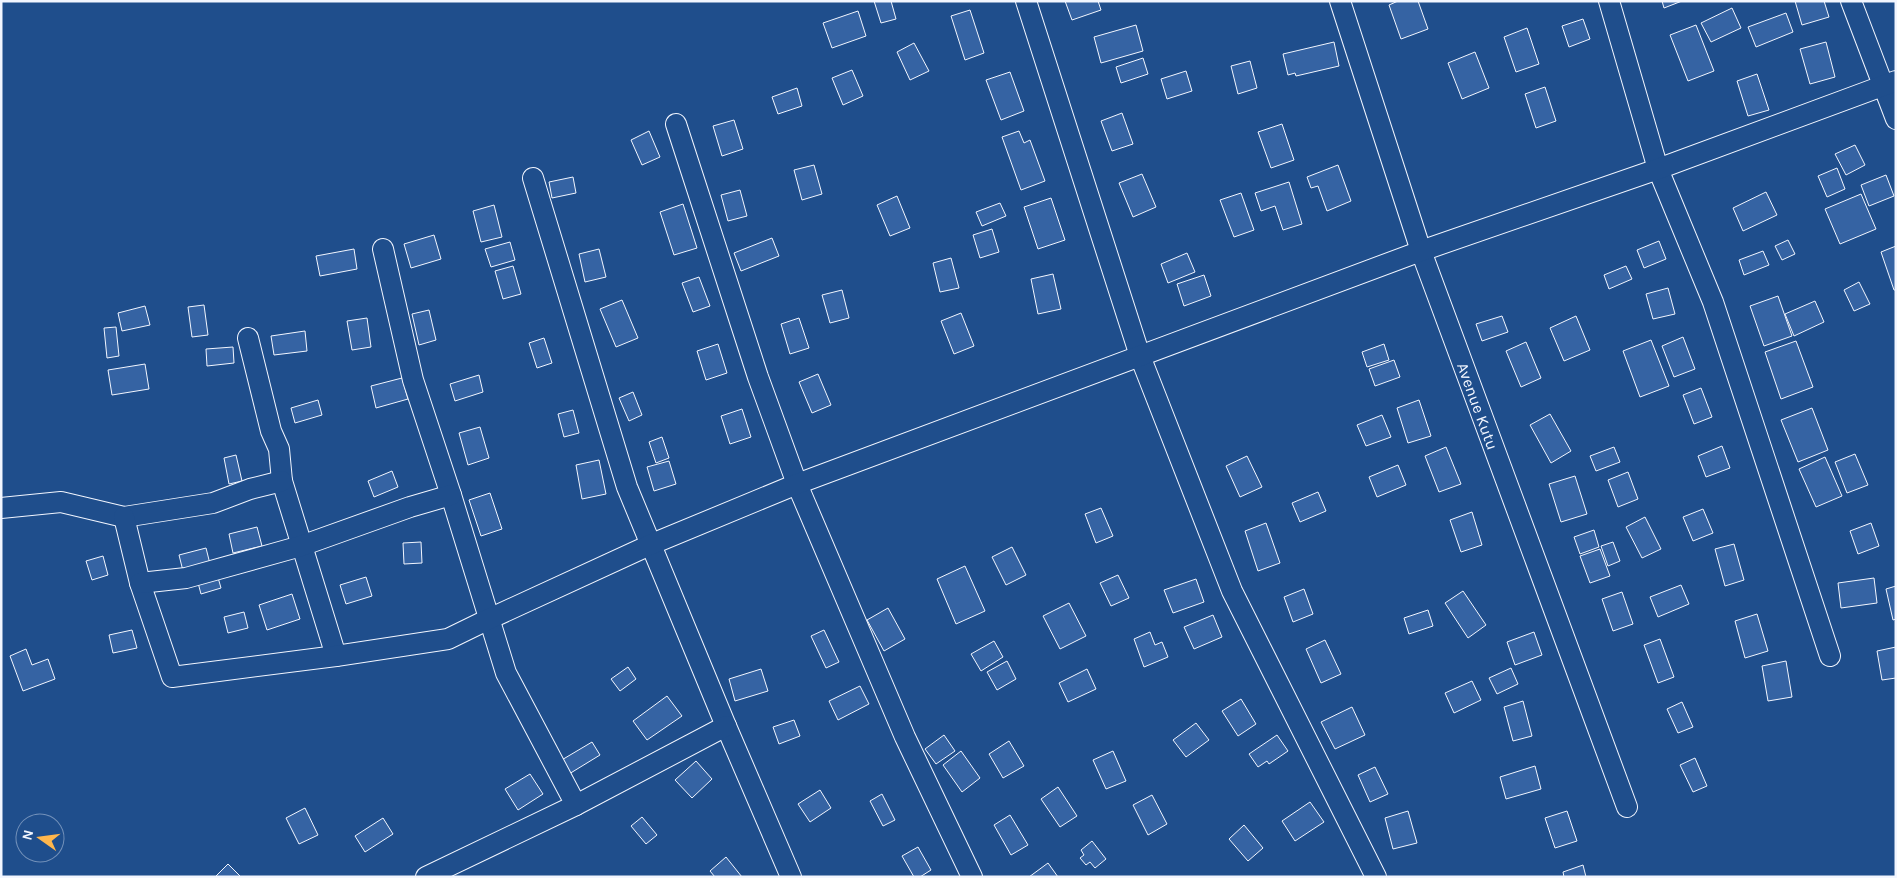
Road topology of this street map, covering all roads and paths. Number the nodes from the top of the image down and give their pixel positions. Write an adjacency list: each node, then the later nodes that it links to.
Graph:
1 (1026, 1): 13 (street)
2 (1340, 1): 11 (street, Avenue Kutu)
3 (1610, 1): 8 (street)
4 (1850, 1): 5 (street)
5 (1889, 84): 6 (street); 8 (street)
6 (1896, 119)
7 (676, 124): 15 (street)
8 (1658, 169): 11 (street); 24 (street)
9 (533, 178): 19 (street)
10 (383, 249): 16 (street)
11 (1421, 251): 13 (street); 27 (street, Avenue Kutu)
12 (248, 338): 14 (street)
13 (1140, 356): 15 (street); 31 (street)
14 (282, 481): 18 (street); 20 (street)
15 (797, 484): 19 (street); 30 (street)
16 (451, 495): 20 (street); 22 (street)
17 (1, 508): 18 (street)
18 (124, 517): 21 (street)
19 (652, 544): 22 (street); 25 (street)
20 (301, 546): 21 (street); 23 (street)
21 (140, 582): 23 (street)
22 (489, 618): 23 (street); 26 (street)
23 (336, 656)
24 (1830, 656)
25 (726, 726): 26 (street); 29 (street)
26 (576, 805): 28 (street)
27 (1627, 807)
28 (426, 877)
29 (791, 877)
30 (972, 877)
31 (1376, 877)

